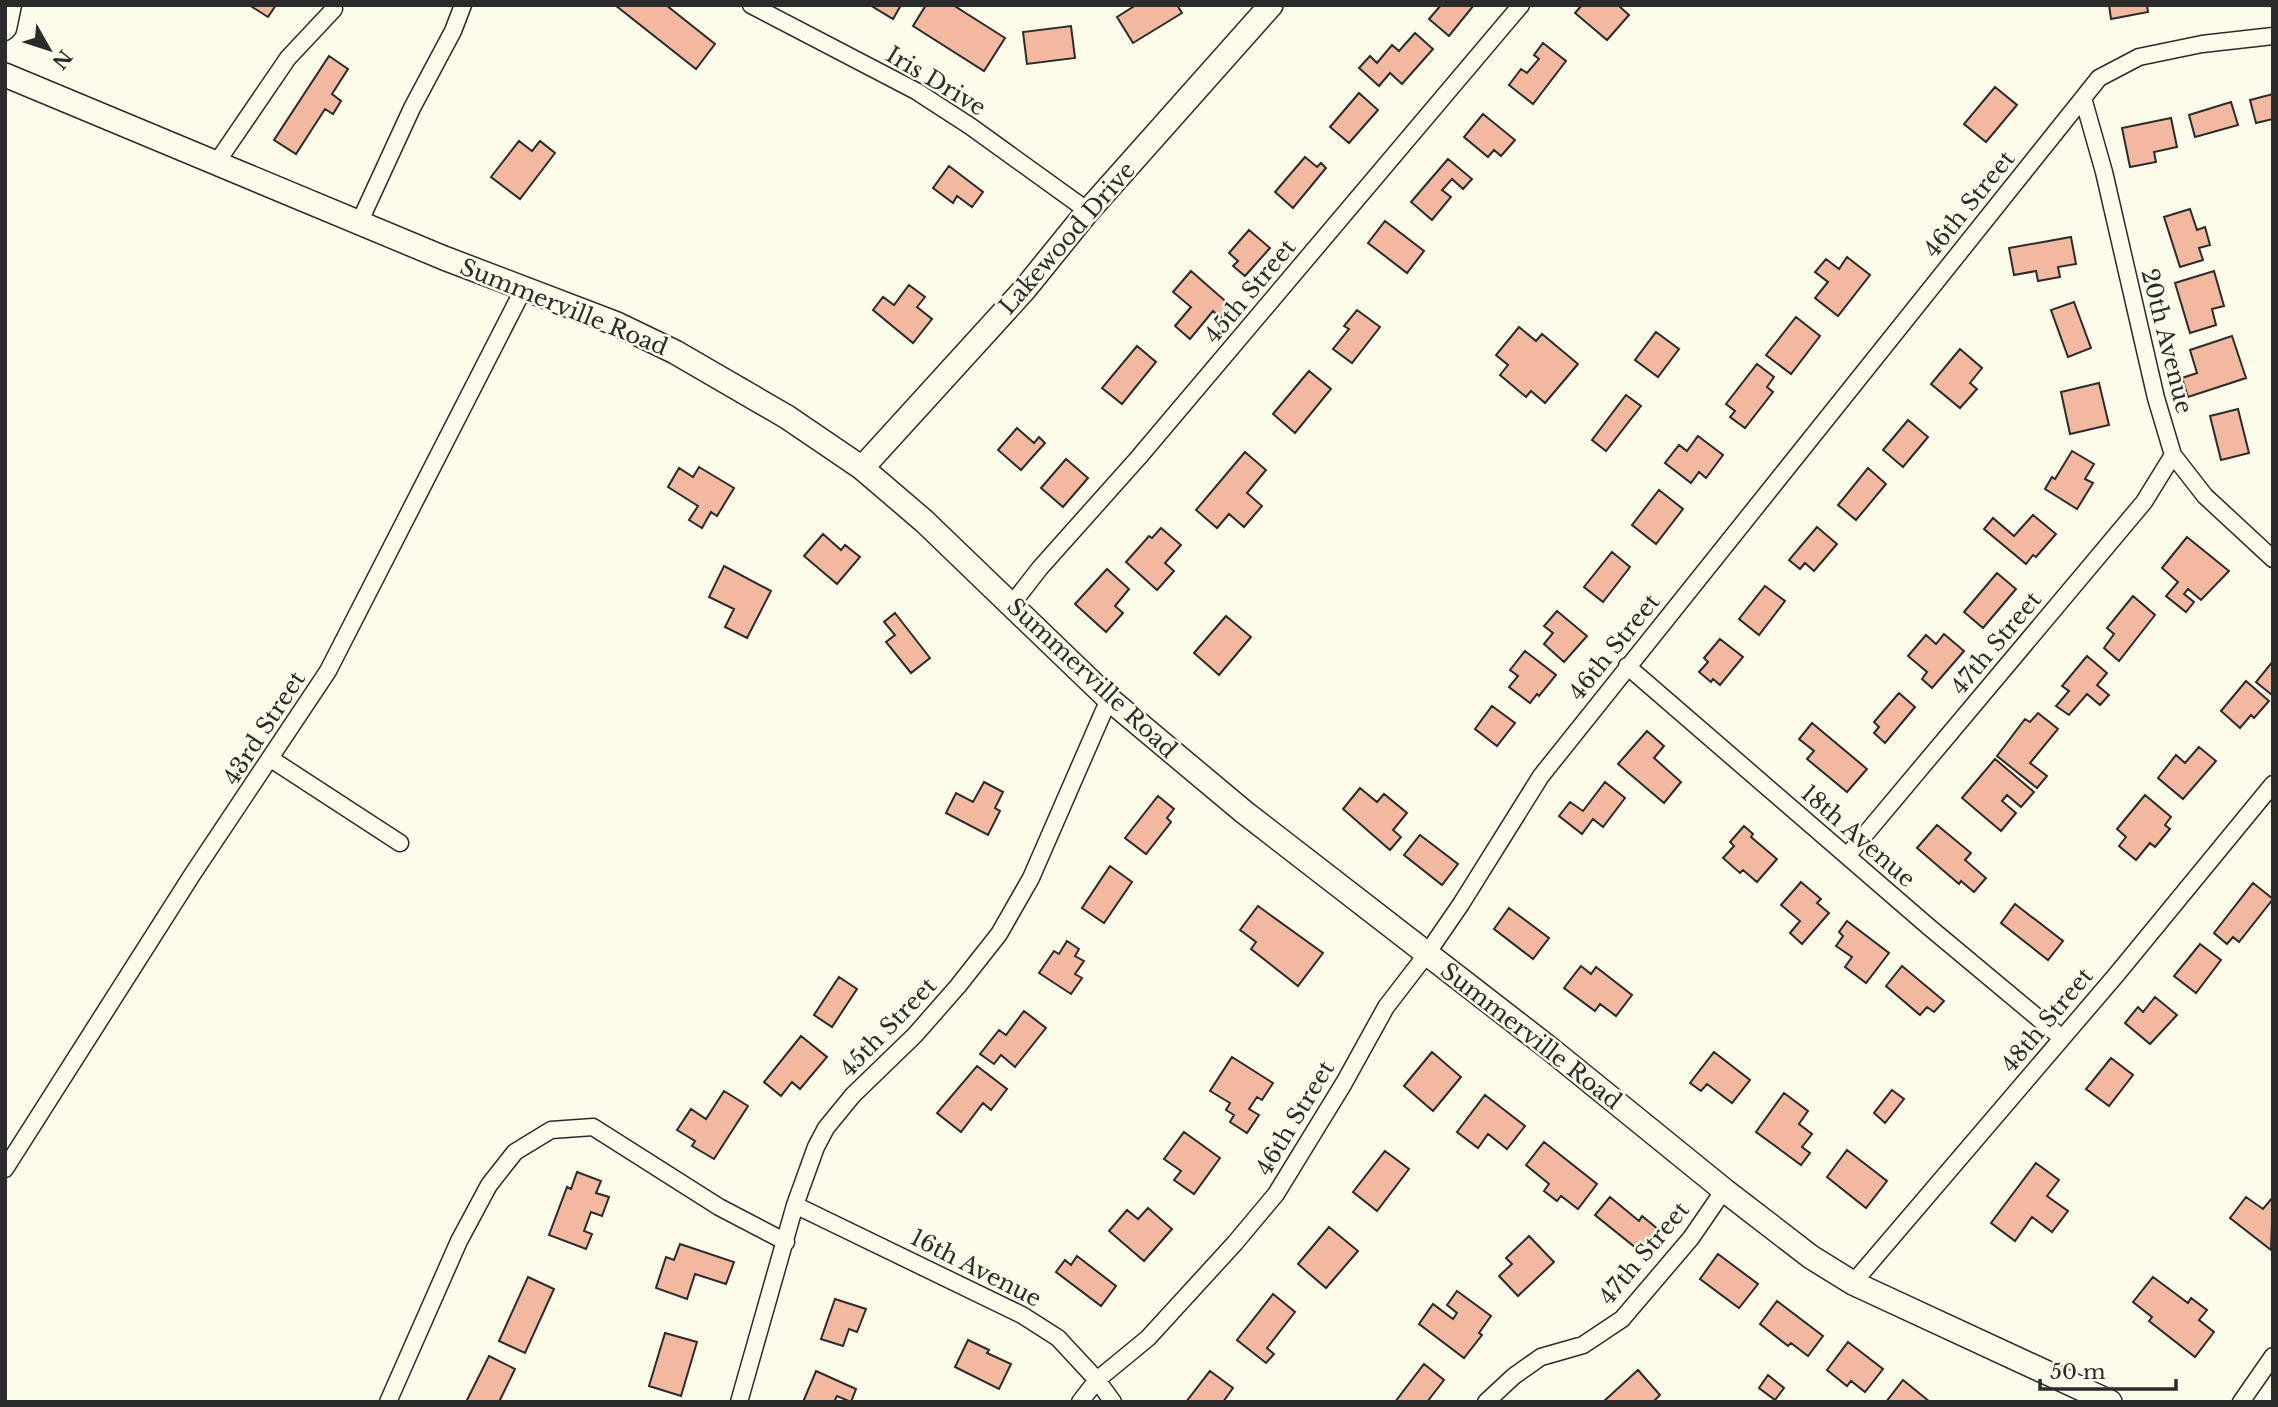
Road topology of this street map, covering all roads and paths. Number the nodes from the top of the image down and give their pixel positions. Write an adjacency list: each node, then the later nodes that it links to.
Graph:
1 (13, 5): 7 (street)
2 (463, 5): 13 (street)
3 (751, 5): 12 (street, Iris Drive)
4 (1271, 5): 12 (main road, Lakewood Drive)
5 (1521, 5): 18 (street, 45th Street)
6 (334, 9): 11 (street)
7 (5, 32)
8 (2273, 36): 10 (street, 46th Street)
9 (5, 75): 11 (main road, Summerville Road)
10 (2083, 98): 15 (street, 20th Avenue); 19 (street, 46th Street)
11 (217, 162): 13 (main road, Summerville Road)
12 (1088, 211): 16 (main road, Lakewood Drive)
13 (360, 221): 14 (main road, Summerville Road)
14 (523, 290): 16 (main road, Summerville Road); 21 (street, 43rd Street)
15 (2173, 455): 17 (street, 20th Avenue); 24 (street, 47th Street)
16 (862, 468): 18 (main road, Summerville Road)
17 (2273, 559)
18 (1012, 604): 20 (main road, Summerville Road)
19 (1627, 666): 24 (street, 18th Avenue); 25 (street, 46th Street)
20 (1109, 699): 25 (main road, Summerville Road); 29 (street, 45th Street)
21 (271, 759): 23 (street); 27 (street, 43rd Street)
22 (2273, 784): 26 (street, 48th Street)
23 (400, 843)
24 (1847, 856): 26 (street, 18th Avenue)
25 (1426, 955): 28 (main road, Summerville Road); 33 (street, 46th Street)
26 (2062, 1038): 31 (street, 48th Street)
27 (5, 1169)
28 (1724, 1190): 31 (main road, Summerville Road); 34 (street, 47th Street)
29 (795, 1205): 30 (street, 45th Street); 33 (street, 16th Avenue)
30 (786, 1242): 35 (street); 36 (street, 45th Street)
31 (1853, 1283): 39 (main road, Summerville Road)
32 (2273, 1356): 40 (street)
33 (1097, 1380): 37 (street, 46th Street); 38 (street, 16th Avenue)
34 (1489, 1401)
35 (388, 1402)
36 (738, 1402)
37 (1080, 1402)
38 (1113, 1402)
39 (2110, 1402)
40 (2241, 1402)

